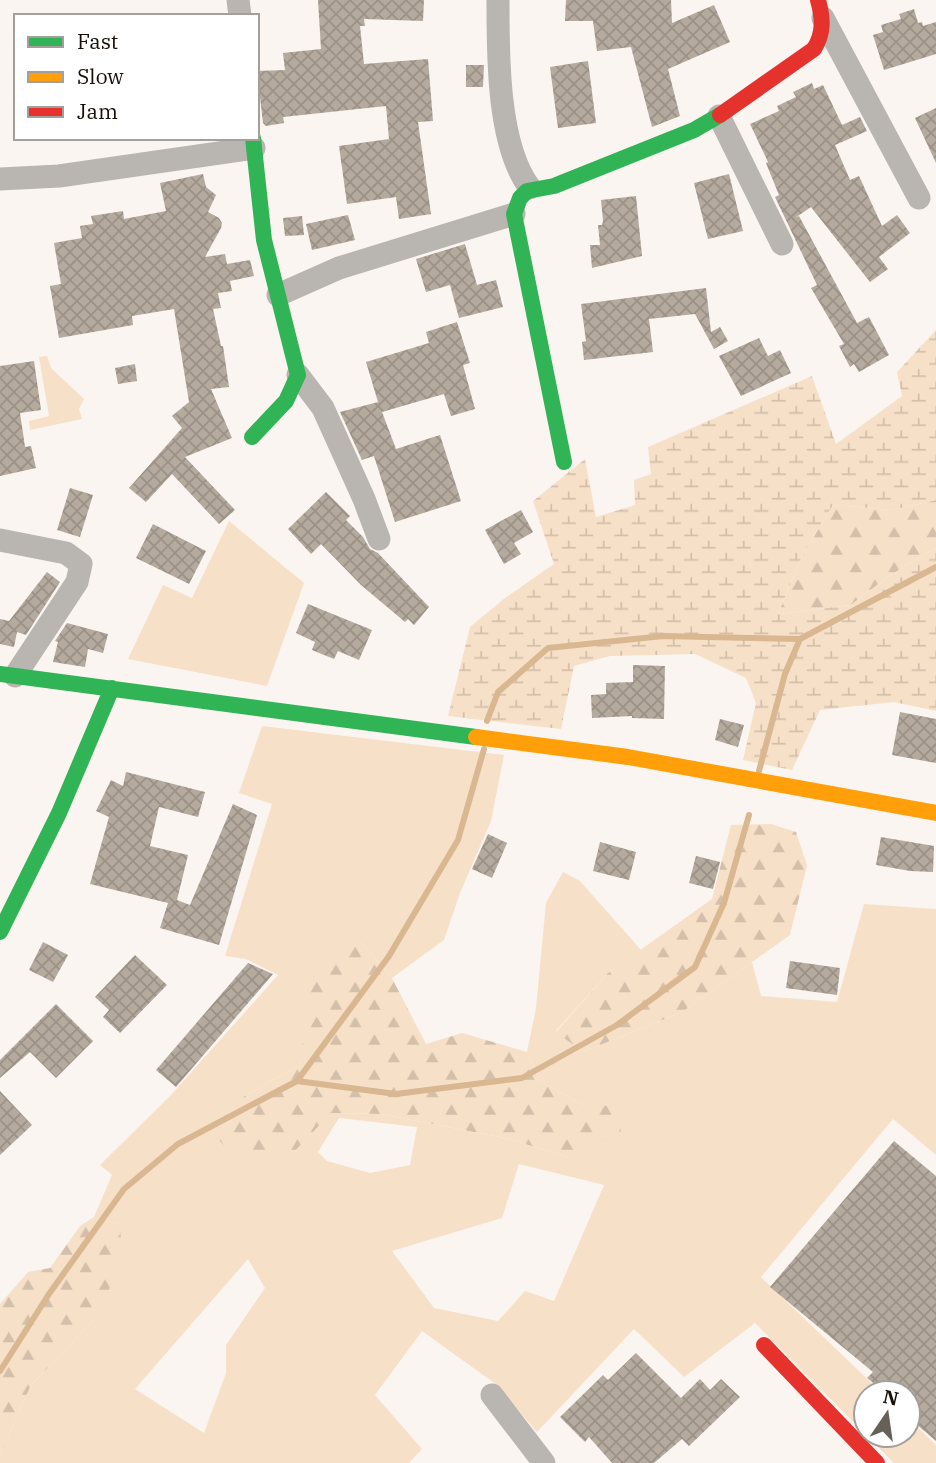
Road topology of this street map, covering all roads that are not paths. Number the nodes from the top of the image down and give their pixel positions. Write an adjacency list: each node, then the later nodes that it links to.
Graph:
1 (498, 0): 6 (street)
2 (820, 9): 3 (street); 7 (street)
3 (719, 116): 6 (street); 9 (street)
4 (254, 143): 5 (street); 10 (street)
5 (0, 178)
6 (530, 188): 8 (street)
7 (919, 198)
8 (514, 214): 10 (street); 13 (street)
9 (782, 244)
10 (278, 295): 11 (street)
11 (298, 374): 12 (street); 15 (street)
12 (252, 437)
13 (564, 462)
14 (0, 540): 16 (street)
15 (379, 540)
16 (7, 675): 17 (street)
17 (111, 688): 18 (street); 19 (street)
18 (936, 813)
19 (0, 932)
20 (764, 1345): 23 (street)
21 (492, 1395): 22 (street)
22 (544, 1463)
23 (877, 1463)

